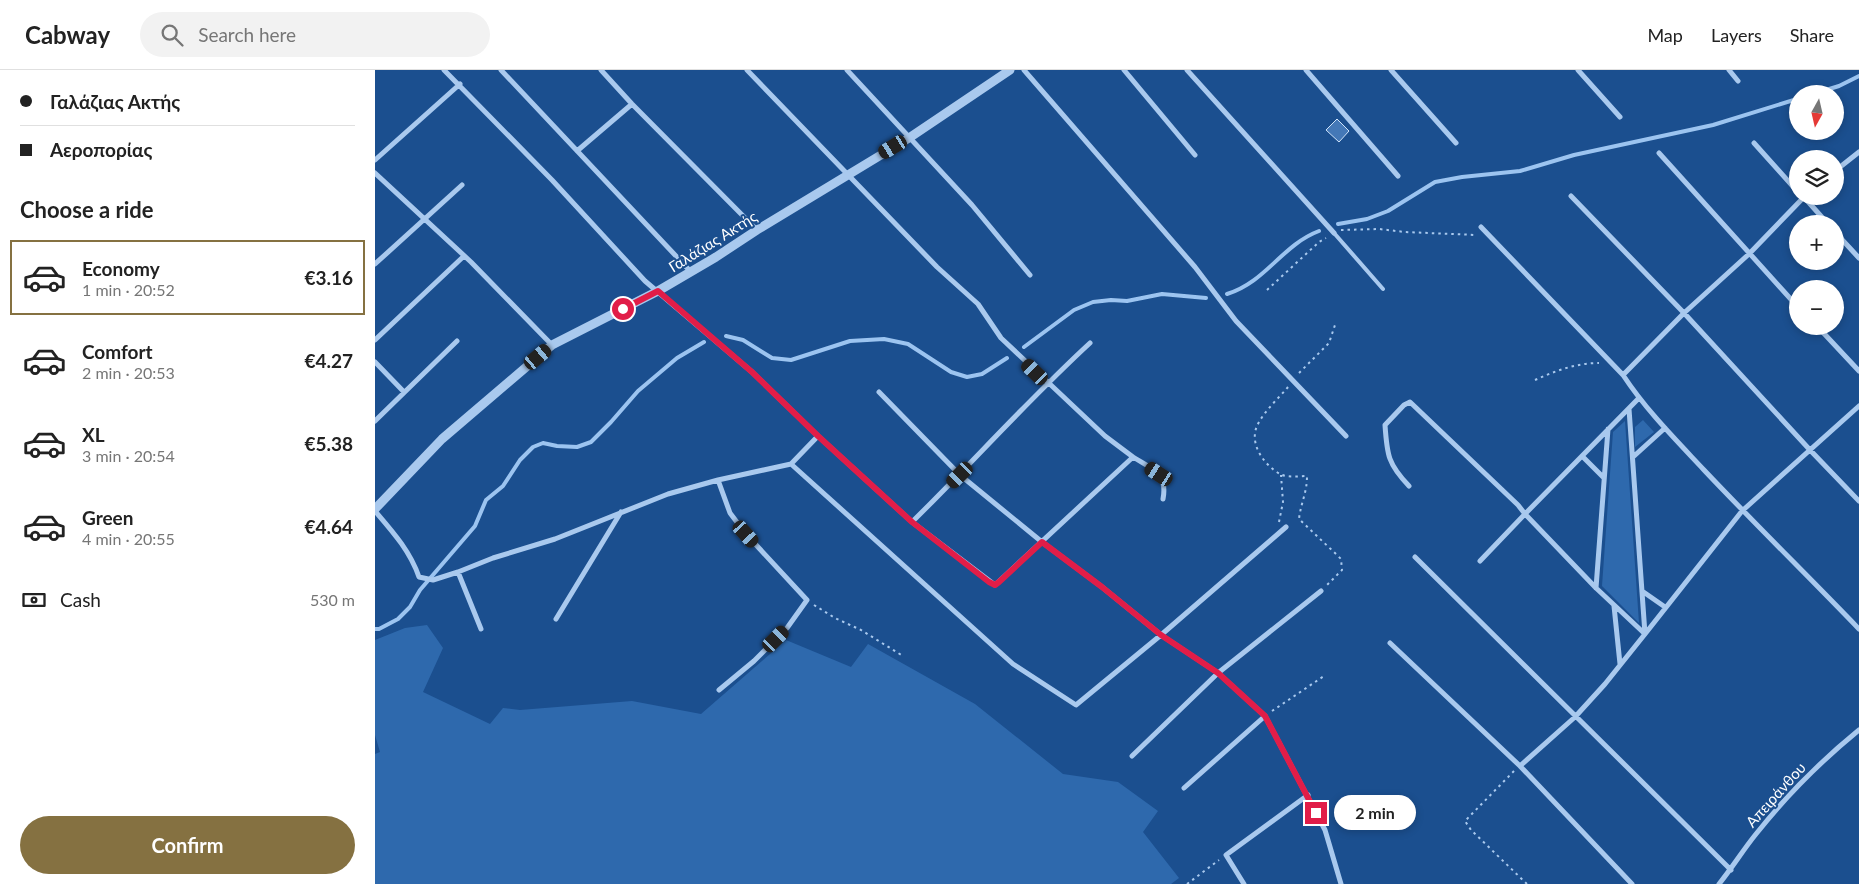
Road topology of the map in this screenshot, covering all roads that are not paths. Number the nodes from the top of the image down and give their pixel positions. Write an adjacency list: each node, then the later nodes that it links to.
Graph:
1 (444, 70): 15 (street)
2 (501, 70): 21 (street)
3 (601, 70): 16 (street)
4 (747, 70): 28 (street)
5 (847, 70): 18 (street)
6 (1010, 70): 18 (street, Γαλάζιας Ακτής)
7 (1024, 70): 69 (street)
8 (1124, 70): 24 (street)
9 (1187, 70): 39 (street)
10 (1306, 70): 29 (street)
11 (1391, 70): 19 (street)
12 (1579, 70): 17 (street)
13 (1729, 70): 14 (street)
14 (1738, 80)
15 (459, 84): 25 (street); 48 (street)
16 (632, 104): 21 (street); 38 (street)
17 (1620, 117)
18 (909, 138): 28 (street, Γαλάζιας Ακτής); 46 (street)
19 (1456, 143)
20 (1754, 143): 30 (street)
21 (577, 151): 45 (street)
22 (1859, 152): 26 (street)
23 (1659, 153): 41 (street)
24 (1195, 156)
25 (375, 160)
26 (1844, 164)
27 (375, 172): 36 (street)
28 (847, 175): 38 (street, Γαλάζιας Ακτής); 59 (street)
29 (1398, 176)
30 (1789, 182)
31 (462, 185): 36 (street)
32 (1571, 196): 50 (street)
33 (1796, 205): 41 (street)
34 (1811, 205): 35 (street)
35 (1820, 215)
36 (424, 218): 42 (street); 44 (street)
37 (1481, 227): 58 (street)
38 (757, 230): 45 (street, Γαλάζιας Ακτής)
39 (1334, 233): 47 (lane)
40 (1844, 242): 43 (street)
41 (1749, 254): 49 (street); 50 (street)
42 (464, 256): 52 (street); 55 (street)
43 (1859, 258)
44 (375, 264)
45 (691, 272): 48 (street, Γαλάζιας Ακτής)
46 (1030, 275)
47 (1383, 289)
48 (658, 291): 55 (street, Γαλάζιας Ακτής); 68 (street)
49 (1789, 297)
50 (1684, 313): 58 (street); 70 (street)
51 (1825, 335): 57 (street)
52 (375, 340)
53 (457, 341): 60 (street)
54 (1089, 343): 59 (street)
55 (552, 345): 81 (street, Γαλάζιας Ακτής)
56 (375, 362): 60 (street)
57 (1859, 372)
58 (1623, 374): 62 (street)
59 (1047, 383): 73 (street); 75 (street)
60 (404, 392): 65 (street)
61 (879, 392): 75 (street)
62 (1638, 399): 64 (street); 66 (street)
63 (1859, 406): 70 (street)
64 (1629, 409): 67 (street); 72 (street)
65 (375, 421)
66 (1665, 428): 72 (street); 82 (street)
67 (1608, 429): 71 (street); 76 (street)
68 (818, 436): 74 (street); 85 (street)
69 (1346, 436)
70 (1809, 450): 80 (street); 82 (street)
71 (1581, 456): 76 (street); 84 (street)
72 (1633, 456): 93 (street)
73 (1133, 457): 79 (street); 87 (street)
74 (791, 464): 77 (street); 100 (street)
75 (960, 475): 85 (street); 87 (street)
76 (1604, 478): 91 (street)
77 (718, 480): 83 (street); 104 (street)
78 (1409, 486): 84 (street)
79 (1163, 499)
80 (1859, 501)
81 (375, 510): 90 (street)
82 (1743, 511): 95 (street); 98 (street)
83 (621, 512): 90 (street); 96 (street)
84 (1525, 514): 89 (street); 91 (street)
85 (912, 522): 87 (street)
86 (1286, 527): 100 (street)
87 (1042, 542): 100 (street)
88 (1415, 558): 106 (street)
89 (1480, 561)
90 (459, 572): 97 (street)
91 (1595, 588): 94 (street)
92 (1321, 591): 103 (street)
93 (1642, 591): 95 (street); 99 (street)
94 (1614, 606): 99 (street); 102 (street)
95 (1665, 607): 99 (street)
96 (556, 620)
97 (481, 629)
98 (1859, 629)
99 (1645, 634): 102 (street)
100 (1161, 635): 103 (street)
101 (1390, 643): 109 (street)
102 (1620, 664): 106 (street)
103 (1218, 673): 105 (street); 108 (street)
104 (719, 690)
105 (1265, 716): 110 (street); 111 (street)
106 (1575, 717): 109 (street); 112 (street)
107 (1859, 730): 112 (street, Απειράνθου)
108 (1132, 756)
109 (1519, 766): 115 (street)
110 (1184, 788)
111 (1308, 795): 113 (street); 114 (street)
112 (1731, 870): 116 (street, Απειράνθου)
113 (1244, 884)
114 (1341, 884)
115 (1632, 884)
116 (1719, 884)

